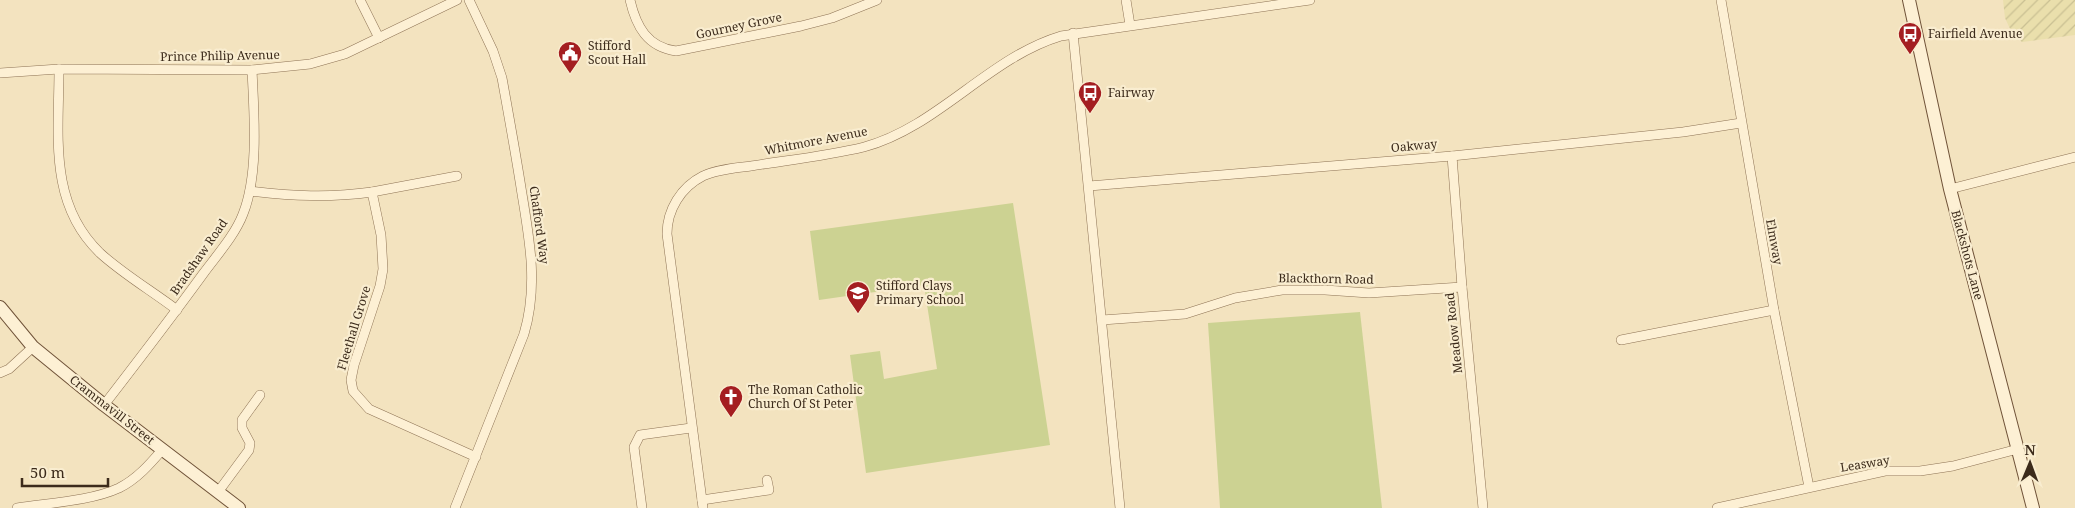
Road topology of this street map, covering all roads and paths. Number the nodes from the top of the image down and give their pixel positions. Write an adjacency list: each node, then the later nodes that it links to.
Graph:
1 (360, 0): 12 (street)
2 (457, 0): 12 (street, Prince Philip Avenue)
3 (469, 0): 37 (street, Chafford Way)
4 (630, 0): 5 (street, Gourney Grove)
5 (877, 0)
6 (1126, 0): 10 (street)
7 (1310, 0): 10 (street, Whitmore Avenue)
8 (1721, 0): 16 (street, Elmway)
9 (1909, 0): 21 (street, Blackshots Lane)
10 (1130, 25): 11 (street, Whitmore Avenue)
11 (1074, 33): 20 (street); 34 (street, Whitmore Avenue)
12 (379, 38): 14 (street, Prince Philip Avenue)
13 (59, 69): 14 (street, Prince Philip Avenue); 15 (street, Prince Philip Avenue); 26 (street)
14 (252, 70): 22 (street, Bradshaw Road)
15 (0, 73)
16 (1741, 123): 17 (street, Oakway); 27 (street, Elmway)
17 (1452, 156): 20 (street, Oakway); 24 (street, Meadow Road)
18 (2075, 157): 21 (street)
19 (456, 176): 23 (street)
20 (1089, 186): 28 (street)
21 (1950, 189): 35 (street, Blackshots Lane)
22 (250, 191): 23 (street); 26 (street, Bradshaw Road)
23 (372, 192): 37 (street, Fleethall Grove)
24 (1462, 286): 28 (street, Blackthorn Road); 48 (street, Meadow Road)
25 (0, 307): 30 (street, Crammavill Street)
26 (177, 310): 33 (street, Bradshaw Road)
27 (1774, 310): 29 (street); 39 (street, Elmway)
28 (1102, 320): 47 (street)
29 (1621, 340)
30 (34, 347): 31 (street); 33 (street, Crammavill Street)
31 (0, 373)
32 (260, 395): 40 (street)
33 (104, 405): 36 (street, Crammavill Street)
34 (692, 428): 42 (street, Whitmore Avenue); 46 (street)
35 (2018, 449): 39 (street, Leasway); 50 (street, Blackshots Lane)
36 (162, 450): 40 (street, Crammavill Street); 41 (street)
37 (476, 457): 45 (street, Chafford Way)
38 (767, 480): 42 (street)
39 (1809, 487): 49 (street, Leasway)
40 (218, 492): 44 (street, Crammavill Street)
41 (71, 504): 43 (street)
42 (702, 504)
43 (17, 508)
44 (239, 508)
45 (455, 508)
46 (642, 508)
47 (1120, 508)
48 (1483, 508)
49 (1717, 508)
50 (2033, 508)

